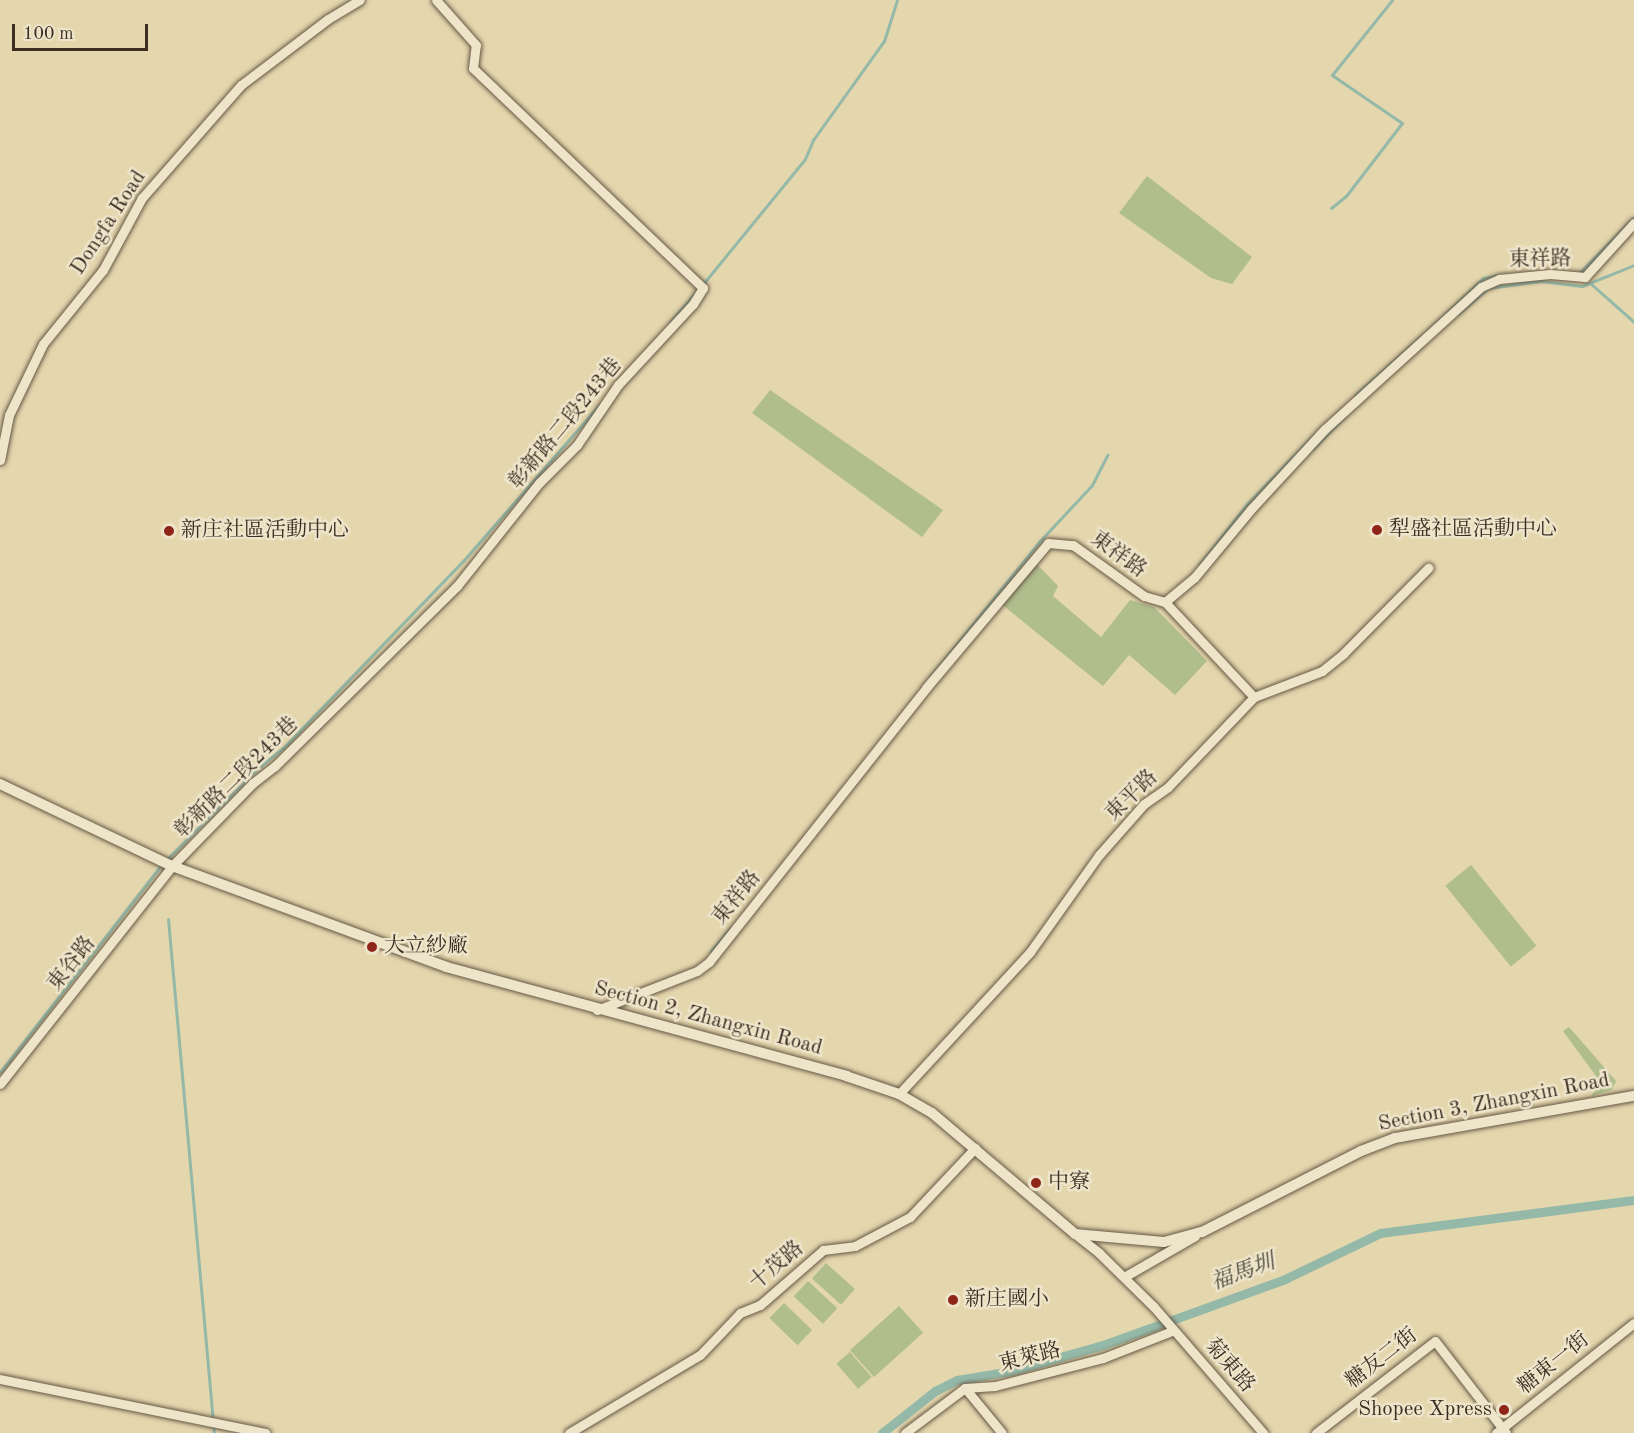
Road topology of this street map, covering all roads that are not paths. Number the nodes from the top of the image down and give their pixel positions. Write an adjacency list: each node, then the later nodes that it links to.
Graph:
1 (360, 0): 4 (street, Dongfa Road)
2 (436, 0): 9 (street, 彰新路二段243巷)
3 (1634, 223): 6 (street, 東祥路)
4 (0, 460)
5 (1428, 568): 7 (street, 東平路)
6 (1165, 602): 7 (street); 10 (street, 東祥路)
7 (1254, 697): 12 (street, 東平路)
8 (0, 784): 9 (street, Section 2, Zhangxin Road)
9 (172, 866): 10 (street, Section 2, Zhangxin Road); 11 (street, 東谷路)
10 (597, 1010): 12 (street, Section 2, Zhangxin Road)
11 (0, 1084)
12 (899, 1094): 14 (street, Section 2, Zhangxin Road)
13 (1634, 1096): 15 (street, Section 3, Zhangxin Road)
14 (975, 1148): 16 (street, Section 2, Zhangxin Road); 24 (street, 十茂路)
15 (1202, 1232): 16 (street); 17 (street)
16 (1074, 1234): 17 (street)
17 (1124, 1277): 19 (street, 菊東路)
18 (1634, 1323): 22 (street, 糖東一街)
19 (1170, 1327): 21 (street, 東萊路); 27 (street, 菊東路)
20 (0, 1379): 23 (street)
21 (965, 1388): 25 (street); 26 (street)
22 (1502, 1431): 28 (street, 糖友二街)
23 (266, 1433)
24 (569, 1433)
25 (905, 1433)
26 (1002, 1433)
27 (1263, 1433)
28 (1316, 1433)

